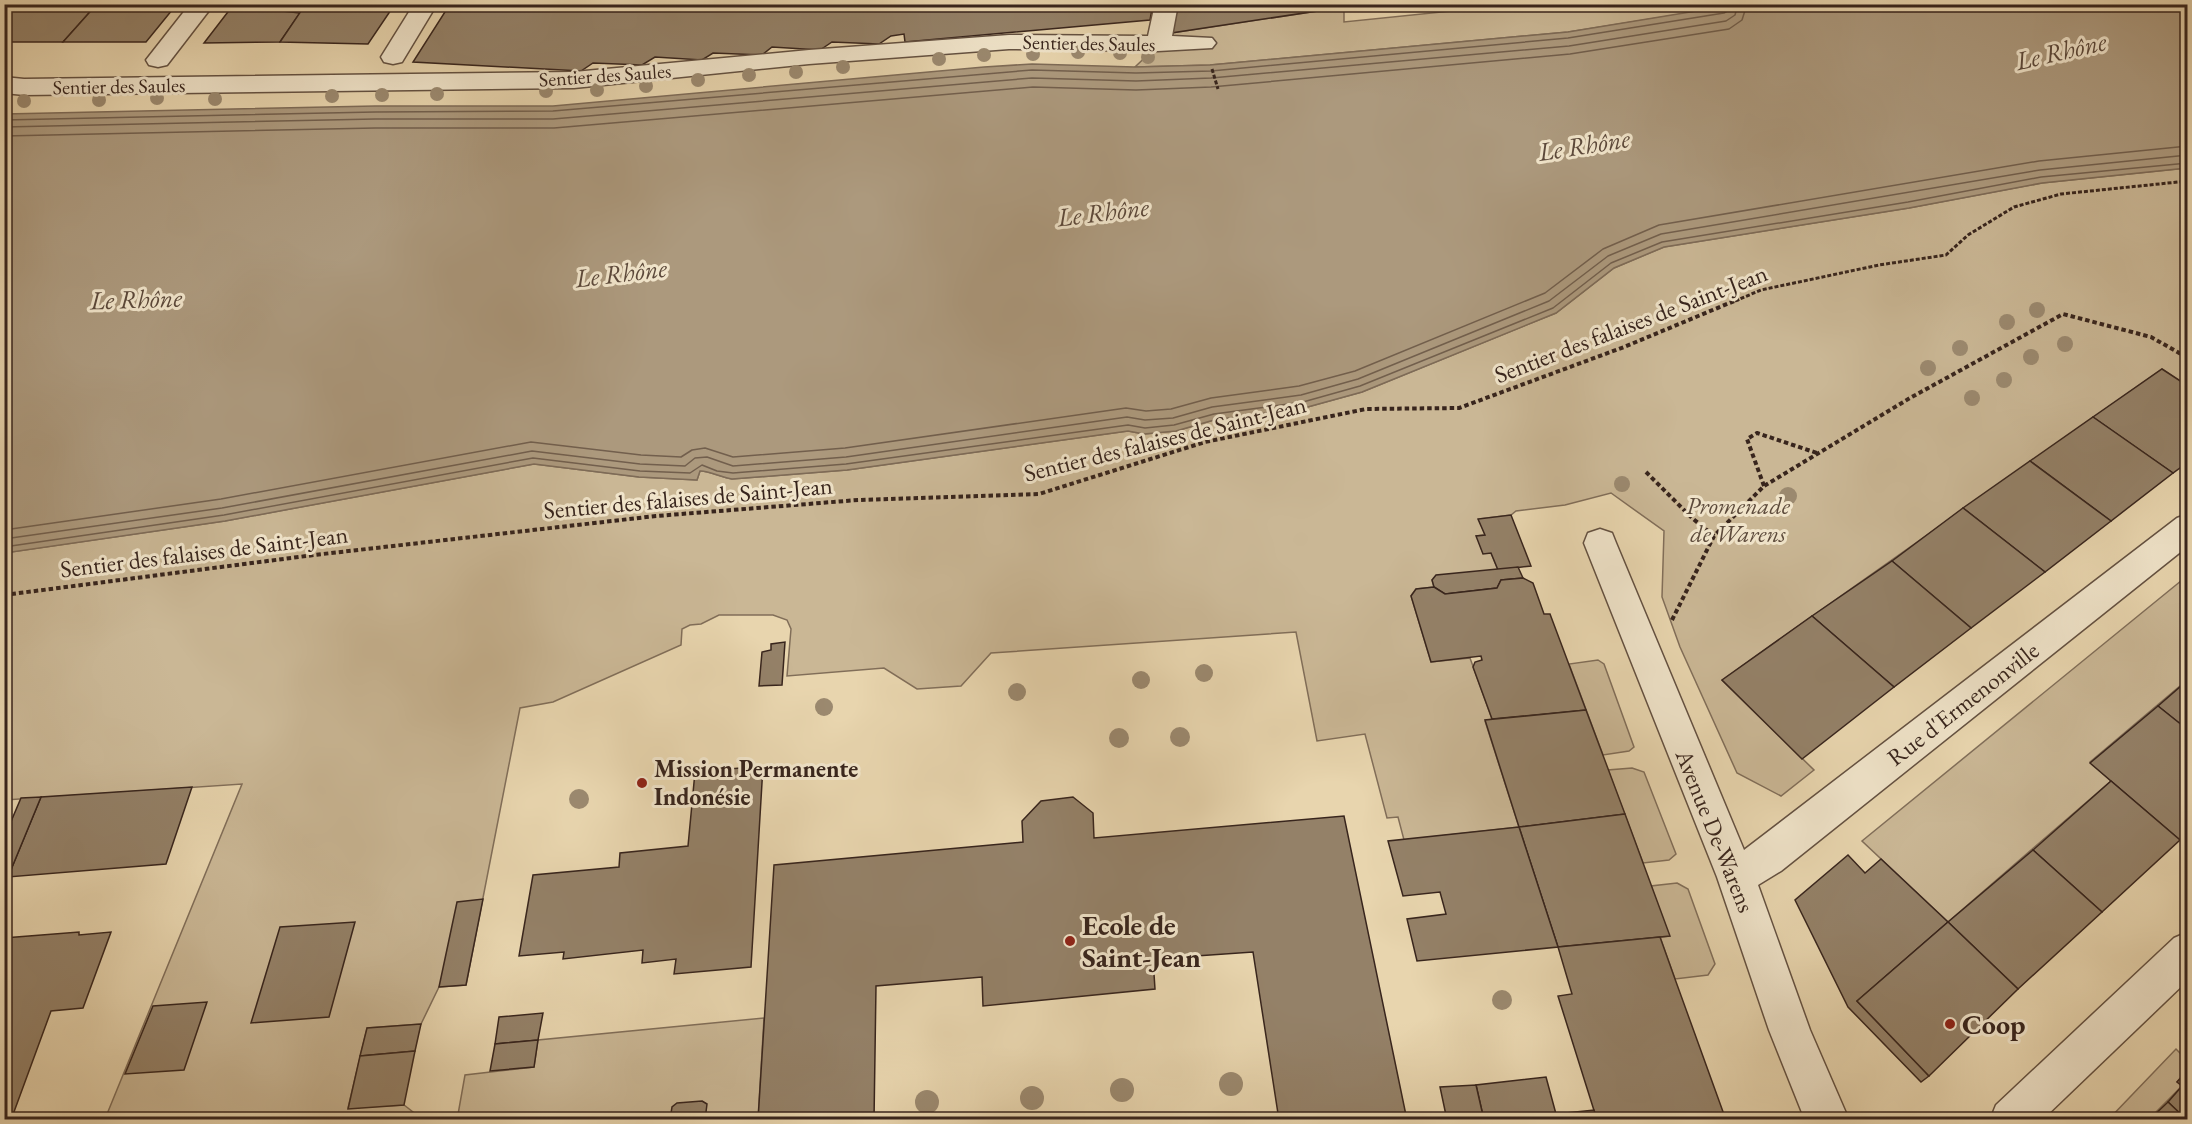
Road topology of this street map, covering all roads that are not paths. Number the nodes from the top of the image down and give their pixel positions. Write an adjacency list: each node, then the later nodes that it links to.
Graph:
1 (203, 4): 7 (street)
2 (426, 4): 6 (street)
3 (1167, 4): 4 (street)
4 (1158, 44): 5 (street, Sentier des Saules); 8 (street, Sentier des Saules)
5 (1207, 54)
6 (393, 57)
7 (158, 60)
8 (4, 85)
9 (2187, 527): 11 (street, Rue d'Ermenonville)
10 (1600, 543): 11 (street, Avenue De-Warens)
11 (1736, 878): 13 (street, Avenue De-Warens)
12 (2187, 952): 14 (street)
13 (1828, 1119)
14 (2011, 1119)

